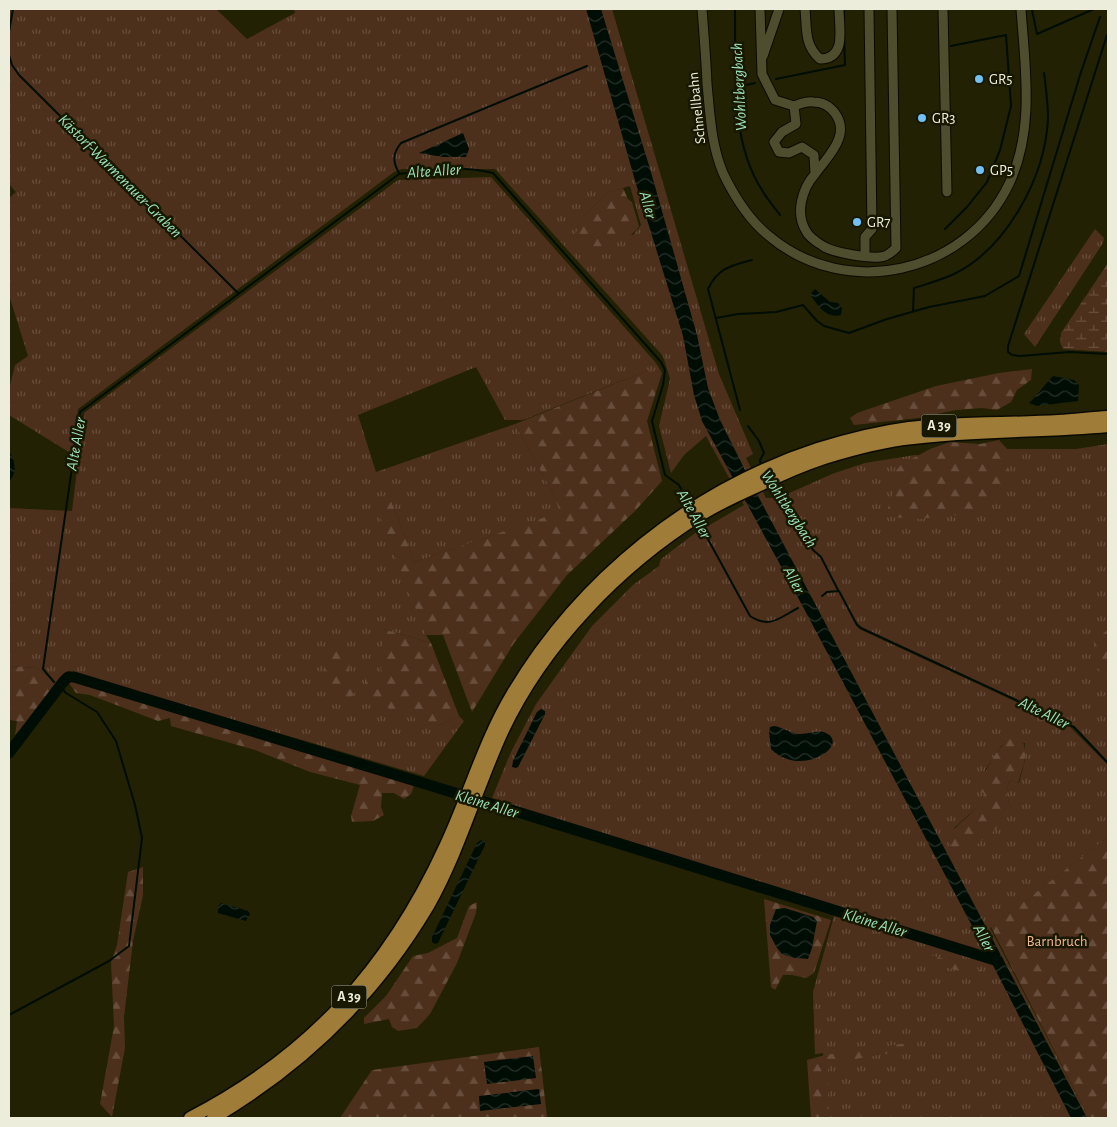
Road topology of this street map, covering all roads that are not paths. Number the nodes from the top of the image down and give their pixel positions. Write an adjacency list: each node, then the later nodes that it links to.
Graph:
1 (702, 9): 9 (street, Schnellbahn)
2 (760, 9): 10 (street)
3 (779, 9): 10 (street)
4 (806, 9): 5 (street)
5 (839, 9)
6 (869, 9): 16 (street)
7 (892, 9): 16 (street)
8 (943, 9): 15 (street)
9 (1021, 9)
10 (762, 60): 11 (street)
11 (794, 106): 12 (street); 13 (street)
12 (814, 154): 13 (street); 14 (street)
13 (828, 156): 14 (street)
14 (815, 174): 16 (street)
15 (946, 192)
16 (865, 256)
17 (1108, 417): 19 (highway, A 39)
18 (1108, 426): 19 (highway, A 39)
19 (777, 470): 20 (highway, A 39)
20 (458, 829): 21 (highway, A 39); 22 (highway, A 39)
21 (190, 1118)
22 (213, 1118)

